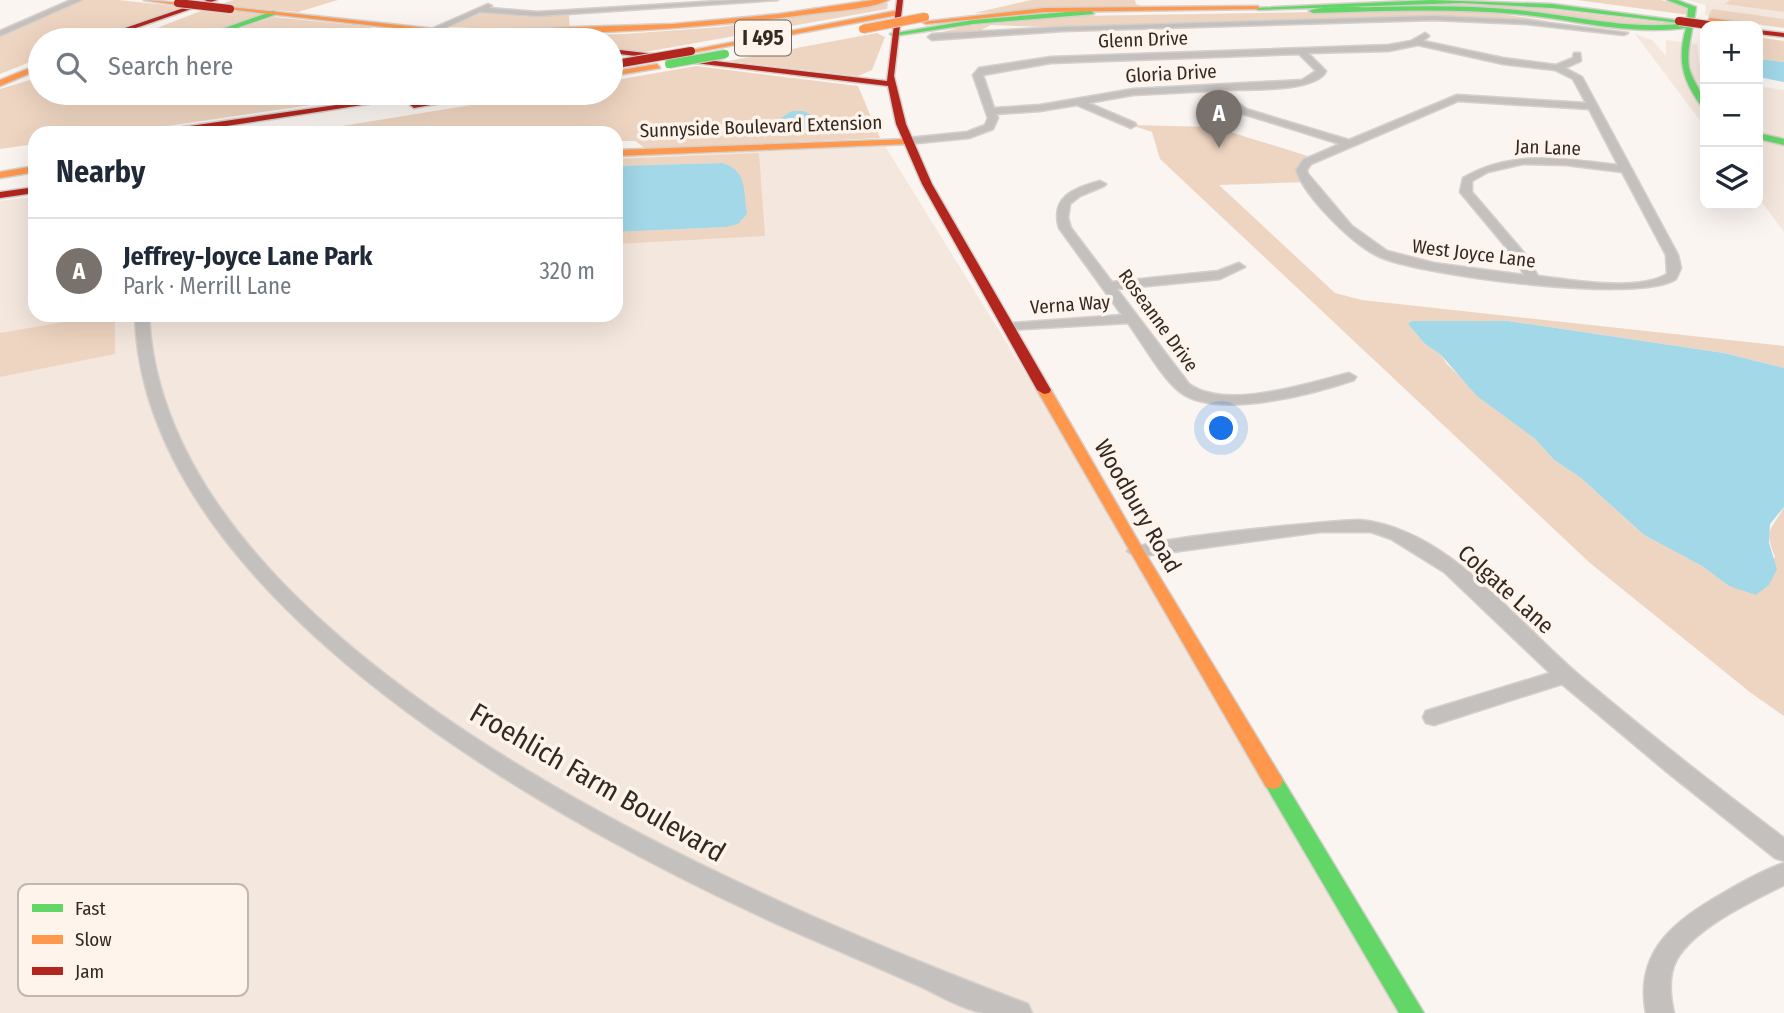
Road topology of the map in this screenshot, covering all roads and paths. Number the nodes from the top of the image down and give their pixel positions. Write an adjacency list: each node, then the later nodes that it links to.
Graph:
1 (78, 0): 39 (street)
2 (147, 0): 15 (main road, bridge)
3 (214, 0): 27 (main road)
4 (501, 0): 18 (street)
5 (774, 0): 18 (street)
6 (1007, 0): 21 (main road, I 495)
7 (1187, 0): 8 (main road)
8 (1301, 0)
9 (1353, 0): 17 (main road)
10 (1522, 0): 20 (main road)
11 (1556, 0): 20 (main road)
12 (1568, 0): 20 (main road)
13 (1667, 0): 20 (main road)
14 (951, 2): 21 (main road, I 495)
15 (228, 4): 19 (main road); 28 (main road)
16 (894, 4): 21 (main road, I 495); 34 (main road, I 495); 36 (main road); 40 (main road, Woodbury Road)
17 (1261, 9): 20 (main road); 21 (main road)
18 (479, 10): 33 (street)
19 (277, 14): 26 (main road); 29 (main road); 30 (main road)
20 (1686, 16): 24 (main road, bridge); 25 (main road); 42 (main road)
21 (928, 17): 22 (street); 34 (main road, I 495, bridge)
22 (1409, 19): 23 (street); 41 (street)
23 (1548, 20): 25 (main road); 37 (street); 40 (main road)
24 (1702, 21)
25 (1603, 23): 42 (main road)
26 (401, 26): 31 (main road); 32 (main road)
27 (130, 28)
28 (157, 28)
29 (233, 28)
30 (236, 28)
31 (396, 28)
32 (417, 28)
33 (438, 28)
34 (860, 28): 45 (main road, I 495, bridge); 46 (main road, I 495, bridge)
35 (1763, 29): 38 (main road)
36 (623, 32)
37 (1624, 33)
38 (1784, 33)
39 (0, 34)
40 (894, 34): 54 (main road, Woodbury Road)
41 (1418, 42): 43 (street, Glenn Drive); 49 (street)
42 (1683, 48): 56 (main road)
43 (1301, 51): 55 (street, Gloria Drive); 61 (street, Glenn Drive)
44 (1577, 55): 49 (street)
45 (623, 61)
46 (623, 64)
47 (623, 64): 54 (main road)
48 (28, 67): 51 (main road)
49 (1557, 68): 60 (street, West Joyce Lane)
50 (28, 69): 53 (main road)
51 (0, 77)
52 (28, 78): 53 (main road)
53 (0, 84)
54 (891, 84): 68 (main road, Woodbury Road)
55 (1212, 88): 57 (street, Gloria Drive); 70 (street)
56 (1700, 97)
57 (1079, 102): 61 (street, Gloria Drive); 63 (street)
58 (352, 105): 62 (main road)
59 (418, 105): 66 (main road)
60 (1593, 106): 70 (street, West Joyce Lane); 73 (street, West Joyce Lane)
61 (992, 111): 68 (street)
62 (213, 125): 64 (main road); 65 (main road)
63 (1131, 125)
64 (206, 126)
65 (207, 126)
66 (284, 126)
67 (1763, 137): 69 (main road)
68 (908, 141): 71 (main road, Sunnyside Boulevard Extension); 83 (main road, Woodbury Road)
69 (1784, 142)
70 (1348, 143): 79 (street, West Joyce Lane)
71 (623, 153)
72 (28, 162): 74 (main road)
73 (1627, 169): 79 (street, West Joyce Lane); 79 (street, Jan Lane)
74 (0, 173)
75 (1100, 184): 80 (street, Roseanne Drive)
76 (28, 191): 77 (main road)
77 (0, 195)
78 (1239, 267): 80 (street)
79 (1532, 278)
80 (1110, 286): 81 (street, Roseanne Drive)
81 (1133, 318): 83 (street, Verna Way); 84 (street, Roseanne Drive)
82 (142, 322): 90 (street, Froehlich Farm Boulevard)
83 (1011, 327): 85 (main road, Woodbury Road)
84 (1349, 377)
85 (1136, 551): 86 (street, Colgate Lane); 91 (main road, Woodbury Road)
86 (1566, 675): 87 (street); 88 (street, Colgate Lane)
87 (1434, 717)
88 (1784, 851)
89 (1784, 873): 92 (street)
90 (1018, 1013)
91 (1412, 1013)
92 (1660, 1013)

